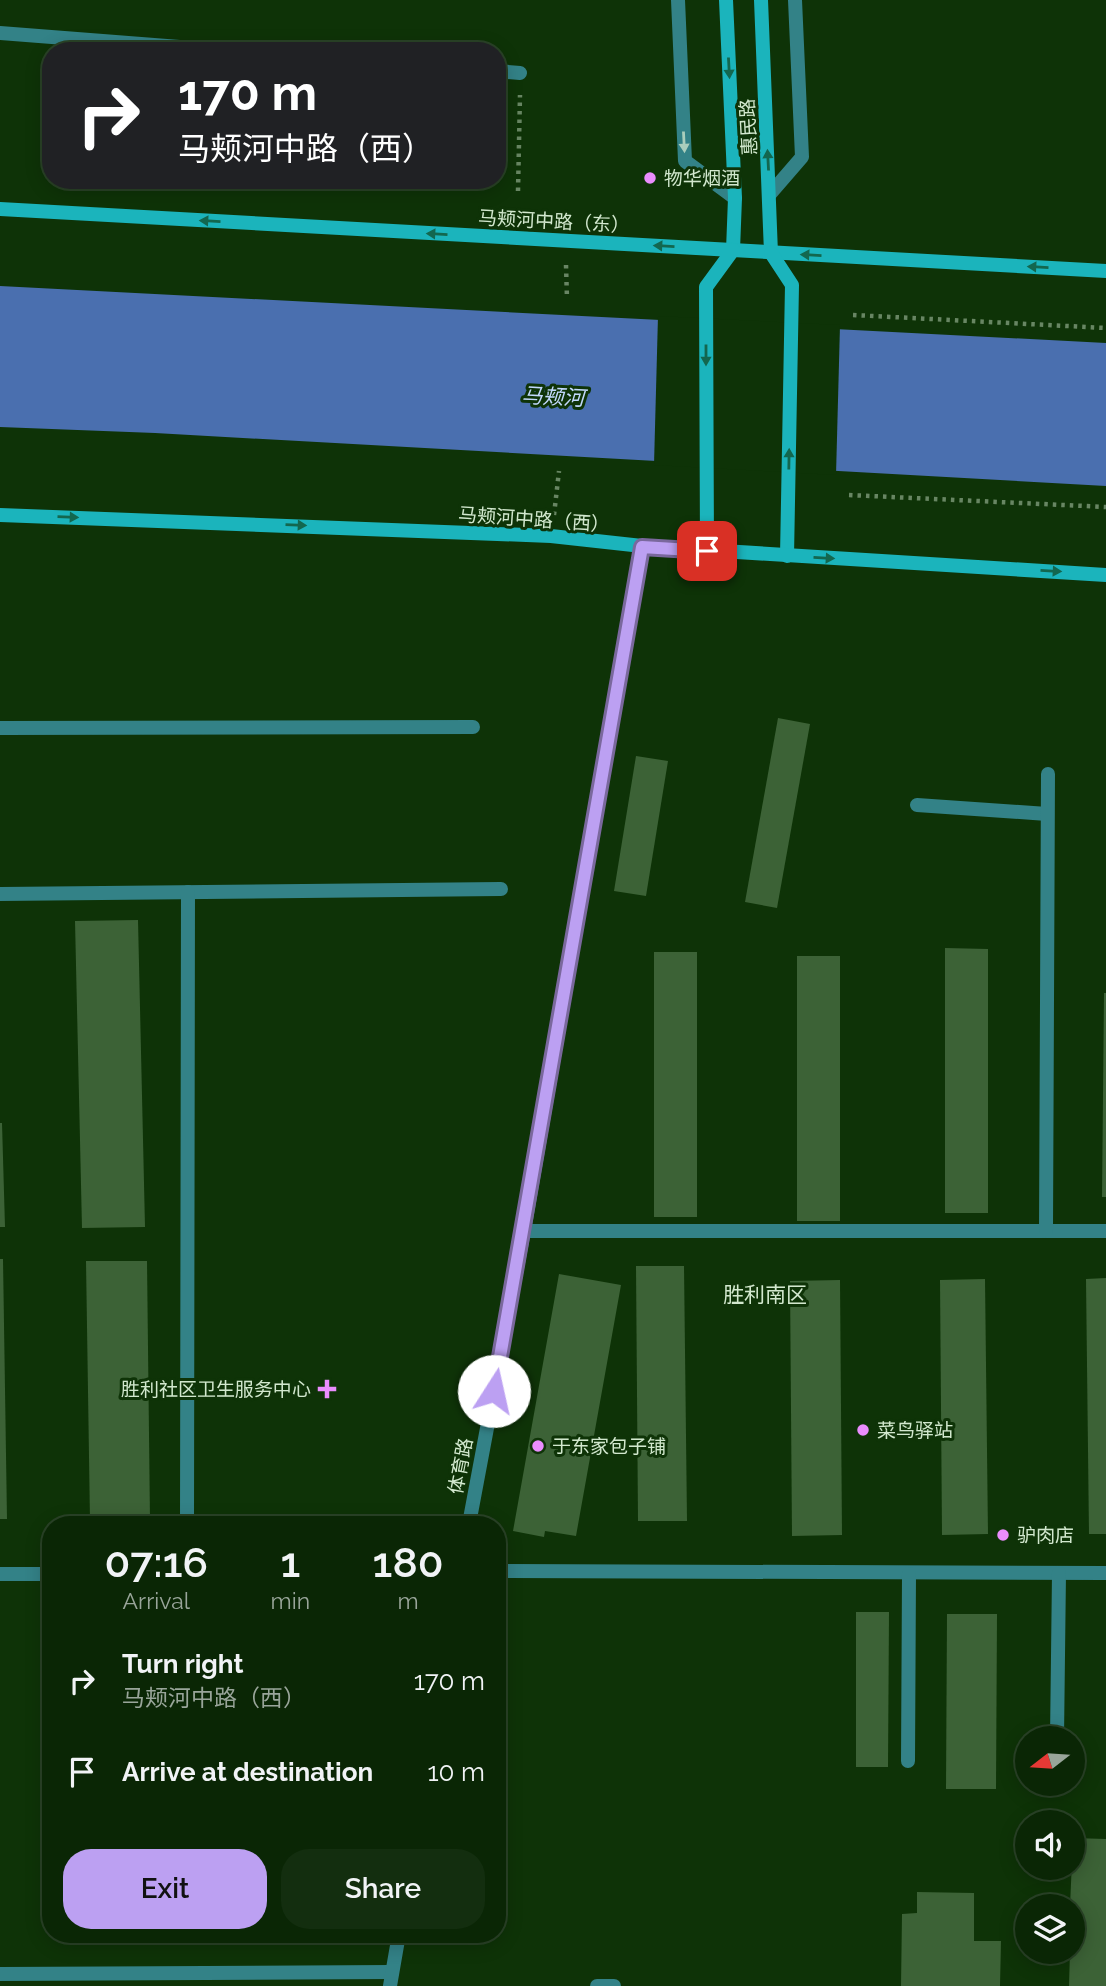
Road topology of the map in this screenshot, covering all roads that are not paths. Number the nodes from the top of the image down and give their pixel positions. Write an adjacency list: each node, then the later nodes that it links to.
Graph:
1 (678, 0): 10 (street, one-way to 10)
2 (726, 0): 10 (street, 惠民路, one-way to 10)
3 (761, 0): 9 (street, 惠民路, one-way to 3)
4 (795, 0): 9 (street)
5 (0, 33): 6 (street)
6 (116, 42)
7 (506, 72): 8 (street)
8 (520, 73)
9 (770, 194): 13 (street, 惠民路)
10 (735, 198): 12 (street, 惠民路)
11 (0, 209): 12 (street, 马颊河中路（东）, one-way to 11)
12 (733, 250): 13 (street, 马颊河中路（东）); 17 (street, one-way to 17)
13 (771, 253): 14 (street, 马颊河中路（东）, one-way to 13); 18 (street, one-way to 13)
14 (1106, 271)
15 (0, 515): 16 (street, 马颊河中路（西）, one-way to 16)
16 (642, 547): 17 (street, 马颊河中路（西）); 28 (street, 体育路)
17 (707, 551): 18 (street, 马颊河中路（西）)
18 (787, 556): 19 (street, 马颊河中路（西）, one-way to 19)
19 (1106, 575)
20 (473, 727): 21 (street)
21 (0, 728)
22 (1048, 774): 24 (street)
23 (917, 805): 24 (street)
24 (1047, 814): 29 (street)
25 (501, 889): 26 (street)
26 (188, 892): 27 (street); 31 (street)
27 (0, 894)
28 (524, 1231): 29 (street); 32 (street, 体育路)
29 (1046, 1231): 30 (street)
30 (1106, 1231)
31 (187, 1516)
32 (471, 1516)
33 (506, 1572): 38 (street)
34 (1059, 1573): 35 (street); 38 (street); 39 (street)
35 (1106, 1573)
36 (0, 1574): 37 (street)
37 (42, 1574)
38 (909, 1574): 40 (street)
39 (1057, 1726)
40 (908, 1761)
41 (397, 1943): 43 (street)
42 (0, 1974): 43 (street)
43 (391, 1979)
44 (597, 1986): 45 (street)
45 (614, 1986)

